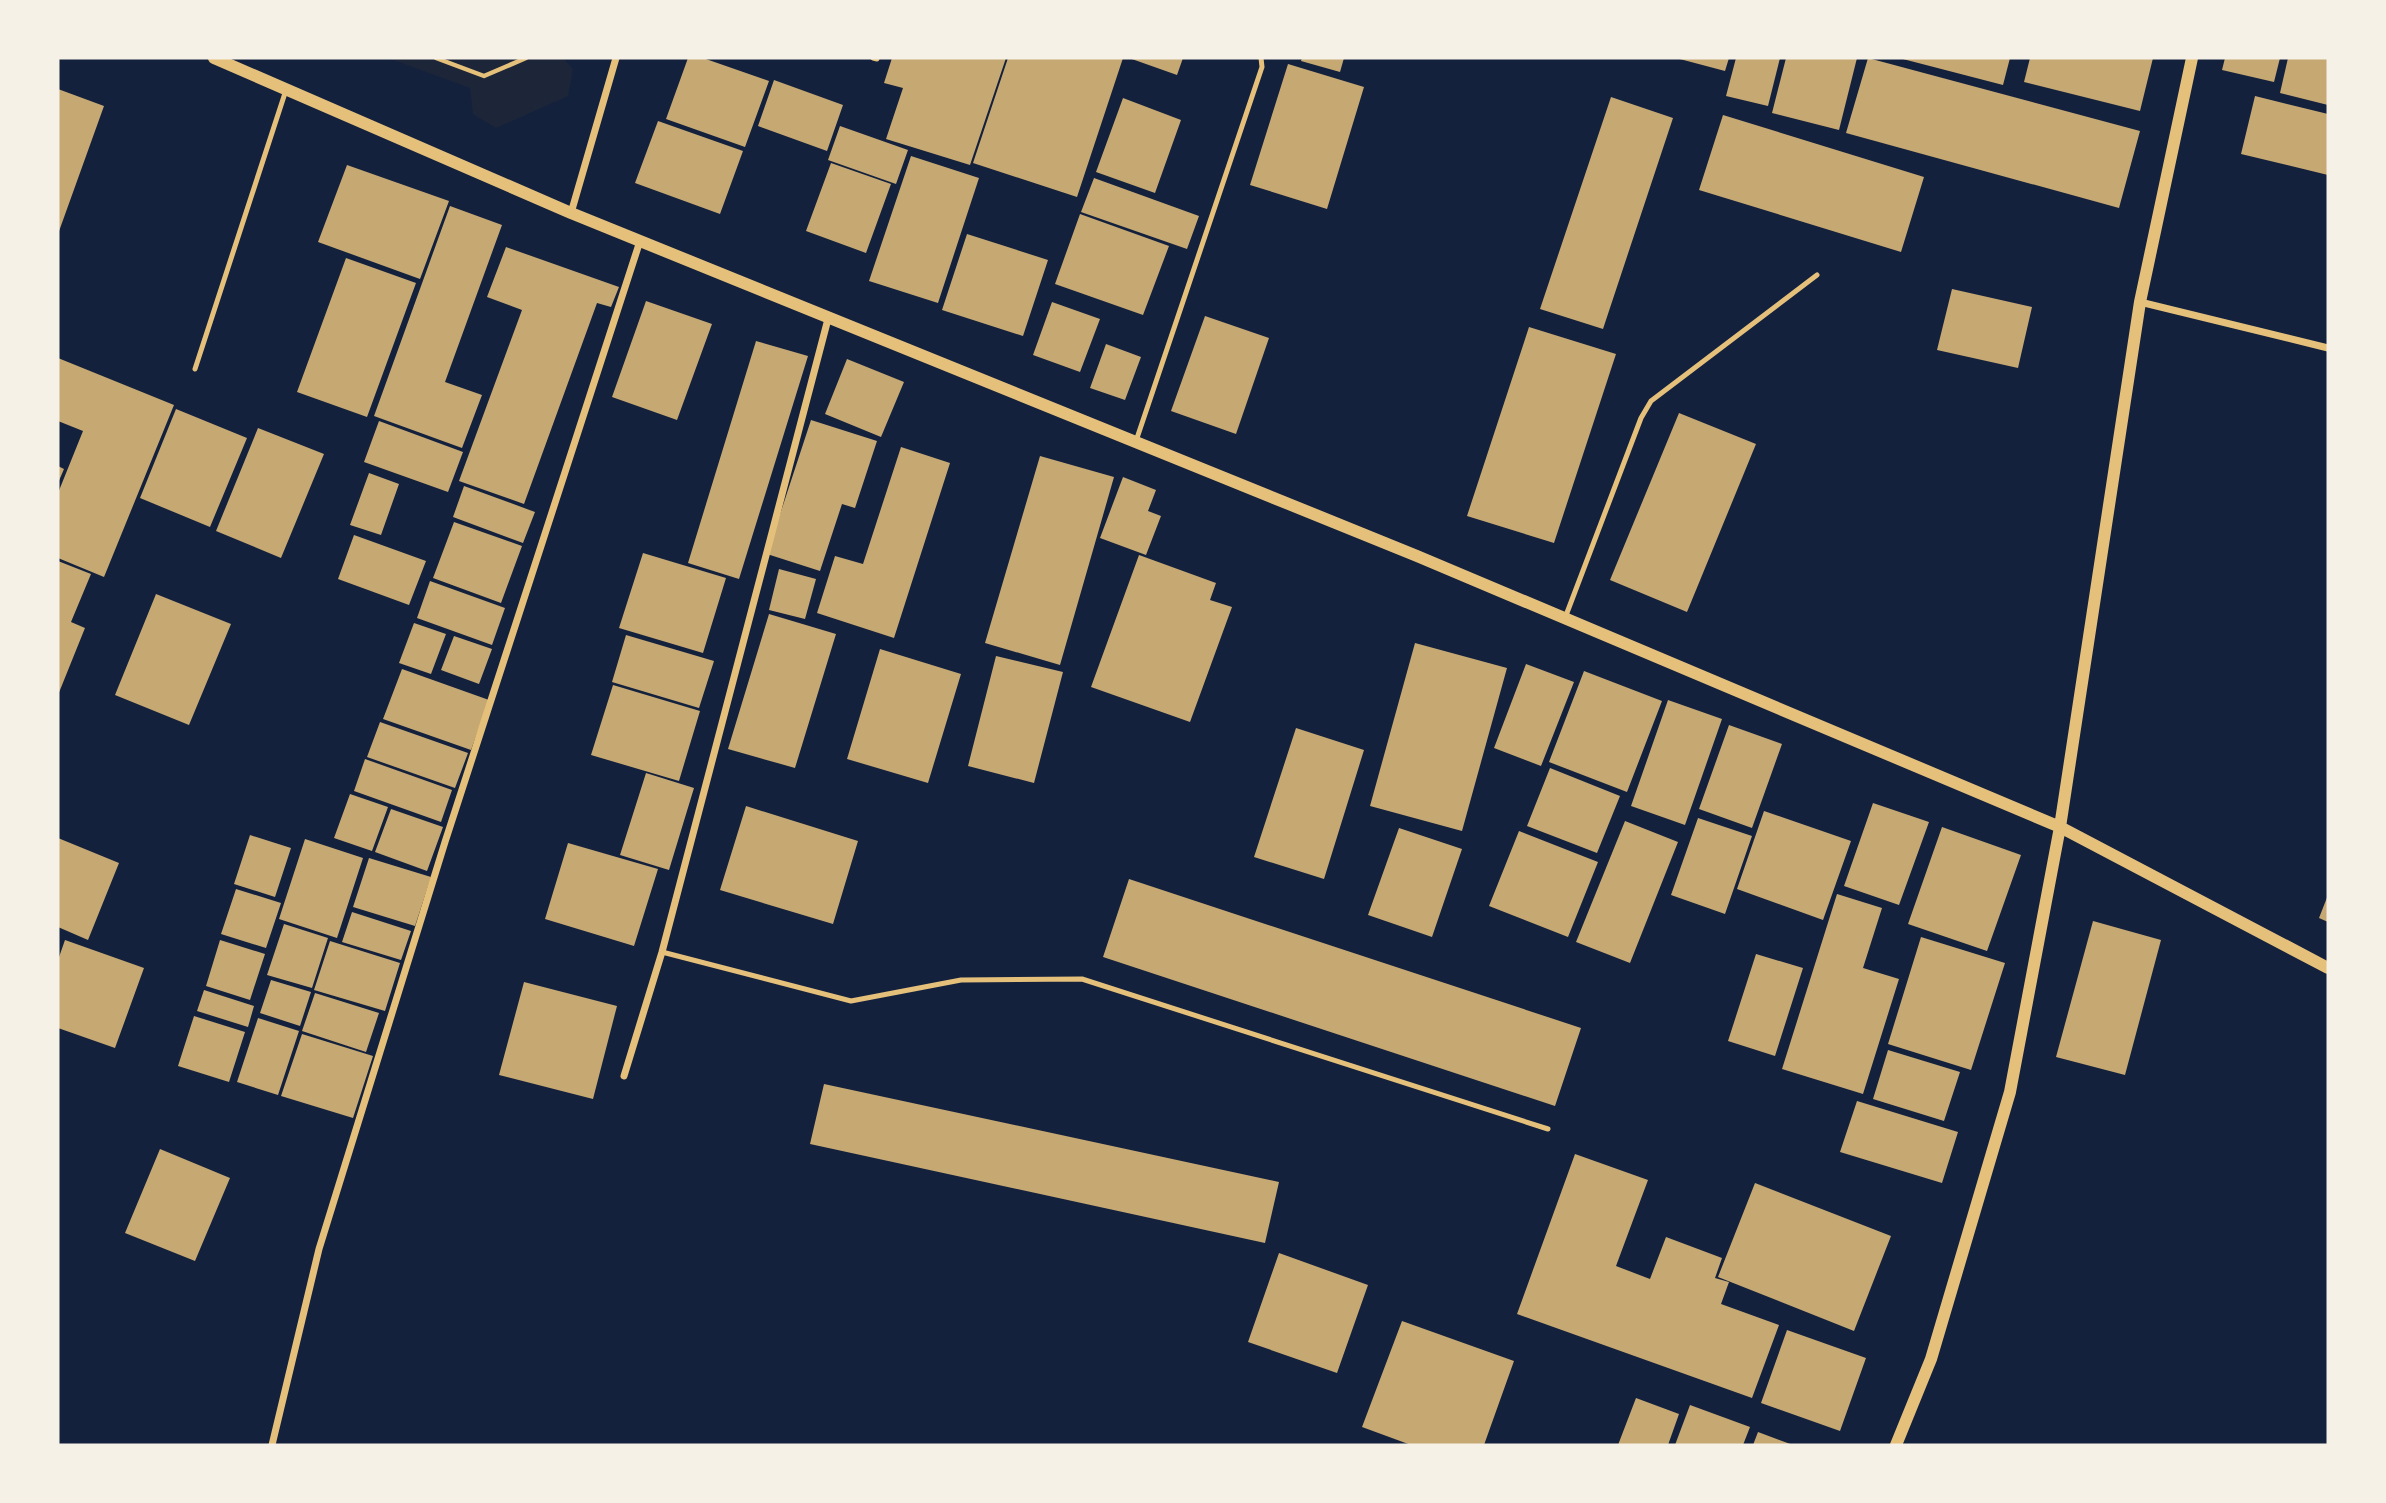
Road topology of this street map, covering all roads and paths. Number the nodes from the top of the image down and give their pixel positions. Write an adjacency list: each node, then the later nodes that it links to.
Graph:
1 (214, 58): 7 (street)
2 (436, 58): 3 (path)
3 (526, 58)
4 (616, 58): 8 (street)
5 (1261, 58): 15 (lane)
6 (2192, 58): 11 (street)
7 (286, 90): 8 (street); 14 (lane)
8 (571, 213): 9 (street)
9 (640, 241): 12 (street); 22 (street)
10 (1817, 275): 16 (lane)
11 (2140, 302): 13 (street); 17 (street)
12 (828, 318): 15 (street); 18 (street)
13 (2328, 348)
14 (195, 369)
15 (1136, 441): 16 (street)
16 (1566, 618): 17 (street)
17 (2060, 827): 19 (street); 23 (street)
18 (662, 952): 20 (street); 21 (lane)
19 (2328, 968)
20 (624, 1076)
21 (1548, 1129)
22 (272, 1445)
23 (1896, 1445)

